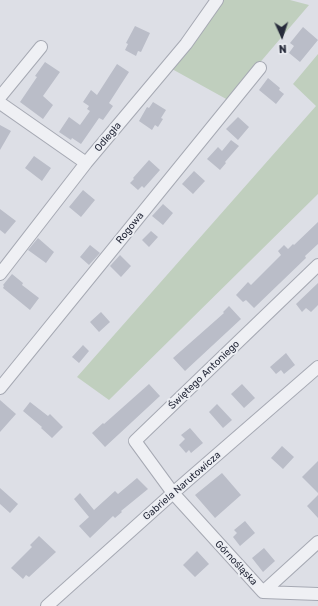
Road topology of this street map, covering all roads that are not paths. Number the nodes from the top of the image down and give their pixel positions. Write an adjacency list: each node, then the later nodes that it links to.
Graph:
1 (217, 0): 6 (street, Odległa)
2 (41, 47): 4 (street)
3 (260, 68): 10 (street, Rogowa)
4 (0, 97)
5 (0, 104): 6 (street)
6 (86, 163): 8 (street, Odległa)
7 (318, 265): 11 (street, Świętego Antoniego)
8 (0, 274)
9 (318, 368): 11 (street, Gabriela Narutowicza)
10 (0, 388)
11 (173, 493): 13 (street, Górnośląska); 15 (street, Gabriela Narutowicza)
12 (318, 542): 13 (street)
13 (263, 592): 14 (street, Górnośląska)
14 (318, 594)
15 (47, 606)

